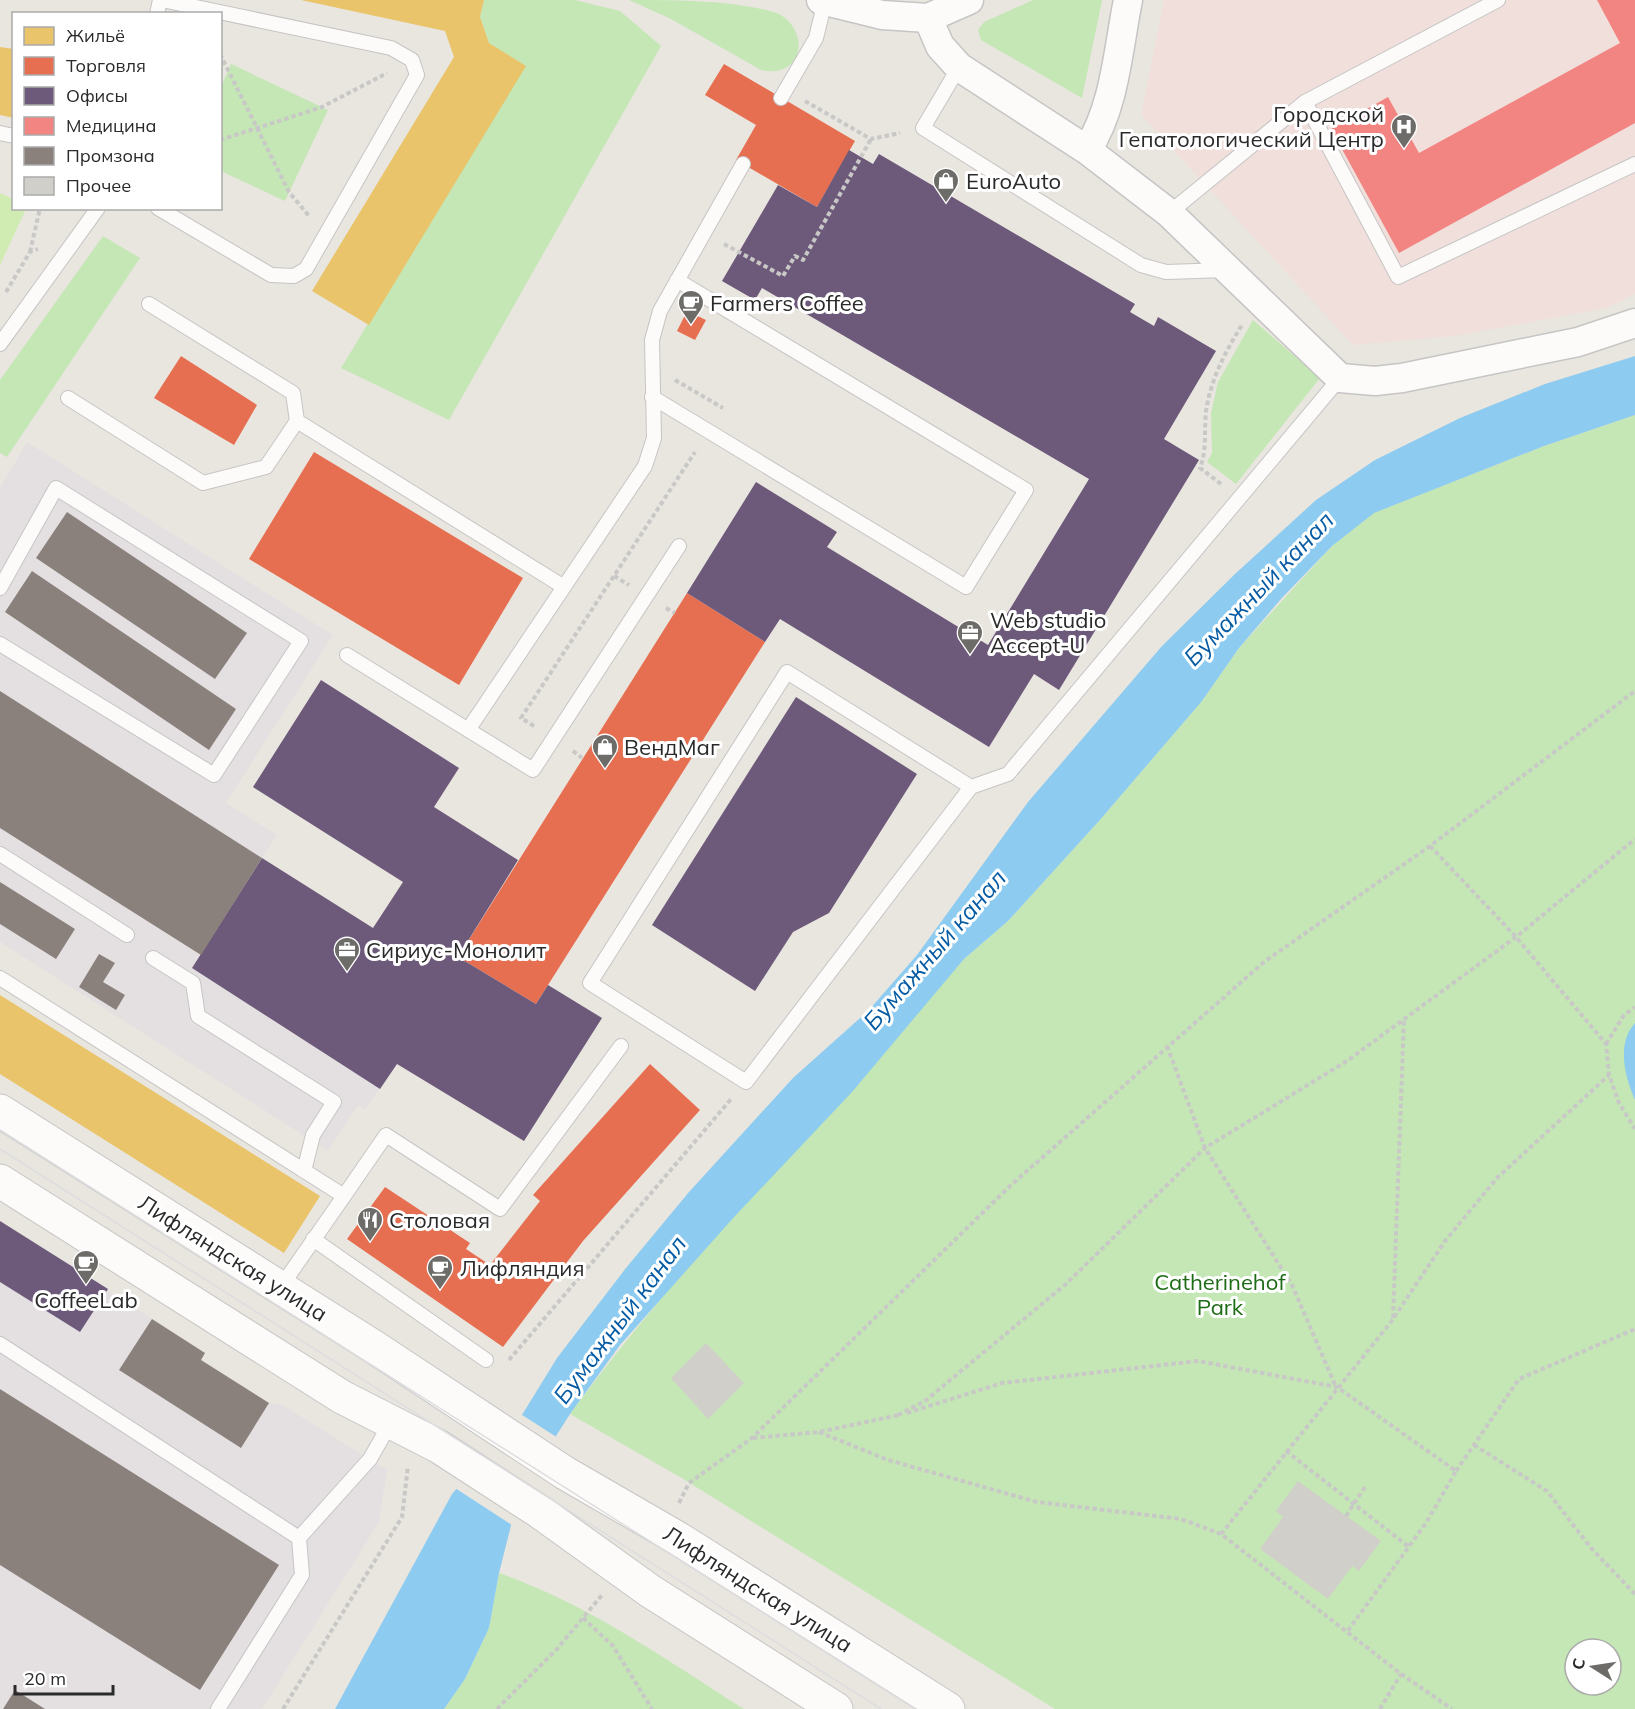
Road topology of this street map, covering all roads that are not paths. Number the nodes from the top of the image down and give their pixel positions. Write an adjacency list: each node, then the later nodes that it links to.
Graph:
1 (161, 0): 6 (lane)
2 (969, 0): 8 (street)
3 (1128, 0): 12 (street)
4 (1498, 0): 11 (lane)
5 (823, 1): 8 (street); 10 (lane)
6 (218, 12)
7 (222, 13): 16 (lane)
8 (928, 18): 9 (street)
9 (959, 68): 12 (street); 18 (lane)
10 (784, 94)
11 (1305, 102): 14 (lane); 17 (lane)
12 (1087, 150): 17 (street)
13 (743, 164): 19 (lane)
14 (1635, 164)
15 (98, 210): 22 (lane)
16 (161, 210)
17 (1169, 213): 18 (street)
18 (1228, 270): 23 (street)
19 (677, 280): 24 (lane); 24 (lane)
20 (149, 304): 26 (lane)
21 (1635, 323): 23 (street)
22 (0, 344)
23 (1340, 378): 33 (lane)
24 (652, 397): 28 (lane)
25 (68, 398): 26 (lane)
26 (297, 421): 28 (lane)
27 (678, 546): 32 (lane)
28 (564, 587): 32 (lane)
29 (0, 588): 30 (lane)
30 (0, 644)
31 (347, 655): 32 (lane)
32 (468, 730)
33 (971, 787): 33 (lane)
34 (0, 854): 35 (lane)
35 (127, 935)
36 (153, 958): 40 (lane)
37 (0, 978): 40 (lane)
38 (621, 1046): 42 (lane)
39 (0, 1111): 44 (street, Лифляндская улица)
40 (304, 1171): 42 (lane)
41 (0, 1180): 47 (street)
42 (344, 1196): 43 (lane)
43 (313, 1239): 44 (lane); 46 (lane)
44 (280, 1288): 51 (street, Лифляндская улица)
45 (0, 1344): 48 (lane)
46 (486, 1360)
47 (391, 1422): 48 (lane); 50 (street)
48 (299, 1538): 49 (lane)
49 (218, 1709)
50 (836, 1709)
51 (948, 1709)

